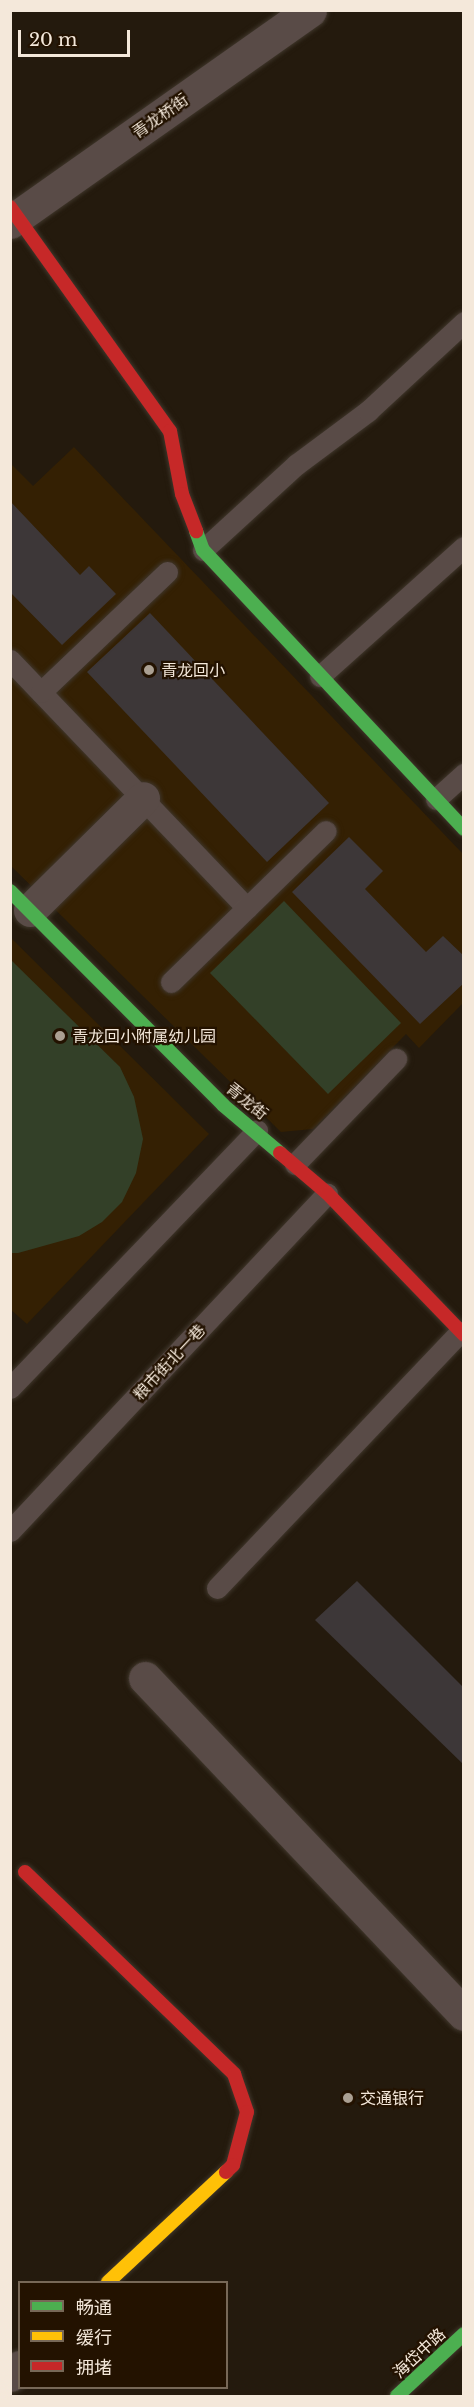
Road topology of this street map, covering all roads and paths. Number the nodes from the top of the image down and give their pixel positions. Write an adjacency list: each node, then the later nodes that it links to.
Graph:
1 (310, 10): 2 (street, 青龙桥街)
2 (13, 215): 5 (street)
3 (464, 322): 5 (lane)
4 (464, 547): 8 (lane)
5 (203, 550): 8 (street)
6 (167, 572): 9 (lane)
7 (10, 660): 9 (lane)
8 (320, 676): 12 (street)
9 (41, 692): 11 (lane)
10 (464, 774): 12 (lane)
11 (142, 798): 15 (street); 16 (lane)
12 (436, 800): 13 (street)
13 (464, 829)
14 (326, 831): 16 (lane)
15 (20, 900): 19 (street, 青龙街)
16 (247, 908): 17 (lane)
17 (171, 982)
18 (396, 1059): 20 (lane)
19 (257, 1130): 20 (street, 青龙街); 23 (lane)
20 (295, 1164): 21 (street, 青龙街)
21 (327, 1193): 22 (street, 青龙街); 24 (lane, 粮市街北一巷)
22 (462, 1333): 25 (lane)
23 (10, 1388)
24 (10, 1531)
25 (217, 1588)
26 (146, 1678): 28 (street)
27 (25, 1872): 29 (street)
28 (464, 2014)
29 (110, 2281)
30 (464, 2334): 31 (street, 海岱中路)
31 (397, 2397)

